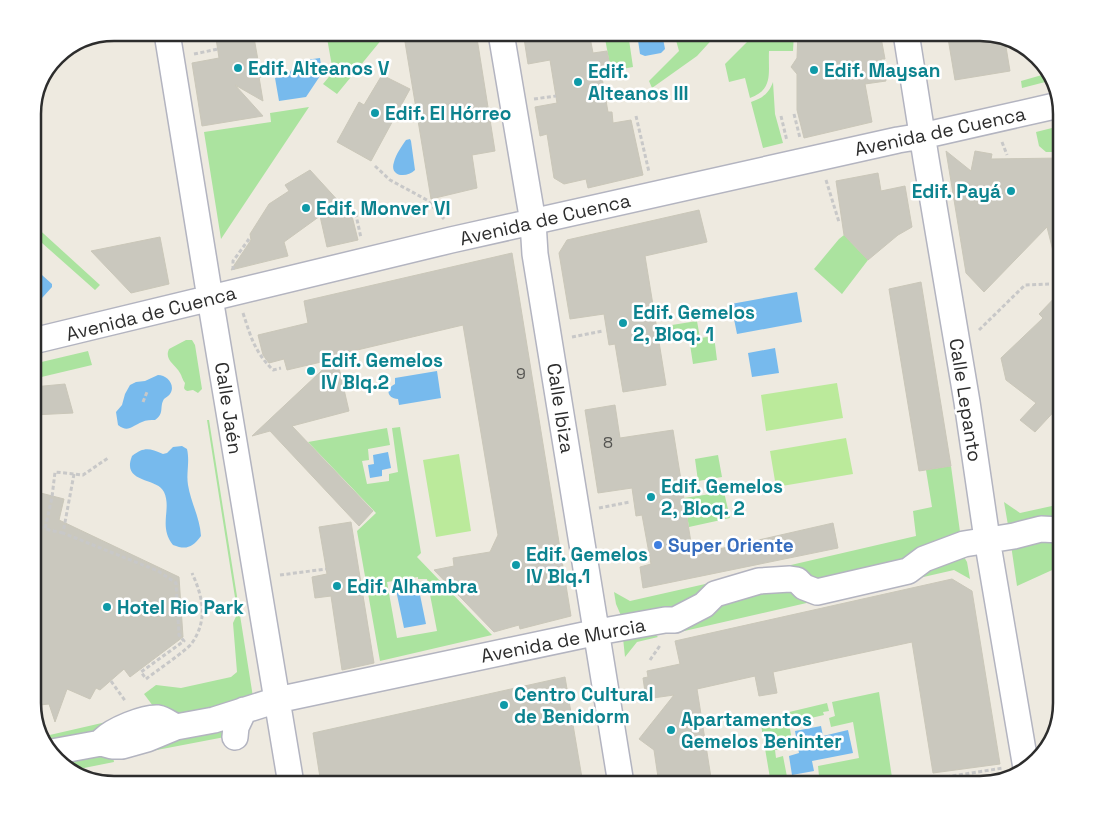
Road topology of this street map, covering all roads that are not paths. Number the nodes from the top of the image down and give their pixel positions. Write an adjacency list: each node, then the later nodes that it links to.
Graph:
1 (168, 41): 7 (street, Calle Jaén)
2 (503, 41): 6 (street, Calle Ibiza)
3 (907, 41): 5 (street, Calle Lepanto)
4 (1052, 107): 5 (street, Avenida de Cuenca)
5 (922, 136): 6 (street, Avenida de Cuenca); 10 (street, Calle Lepanto)
6 (533, 222): 7 (street, Avenida de Cuenca); 11 (street, Calle Ibiza)
7 (210, 298): 8 (street, Avenida de Cuenca); 12 (street, Calle Jaén)
8 (41, 339)
9 (1053, 530): 10 (street, Avenida de Murcia)
10 (987, 539): 11 (street, Avenida de Murcia); 16 (street, Calle Lepanto)
11 (598, 632): 12 (street, Avenida de Murcia); 18 (street, Calle Ibiza)
12 (277, 700): 13 (street, Avenida de Murcia); 17 (street, Calle Jaén)
13 (244, 710): 14 (street); 15 (street, Avenida de Murcia)
14 (235, 737)
15 (60, 751)
16 (1025, 760)
17 (290, 776)
18 (620, 776)

